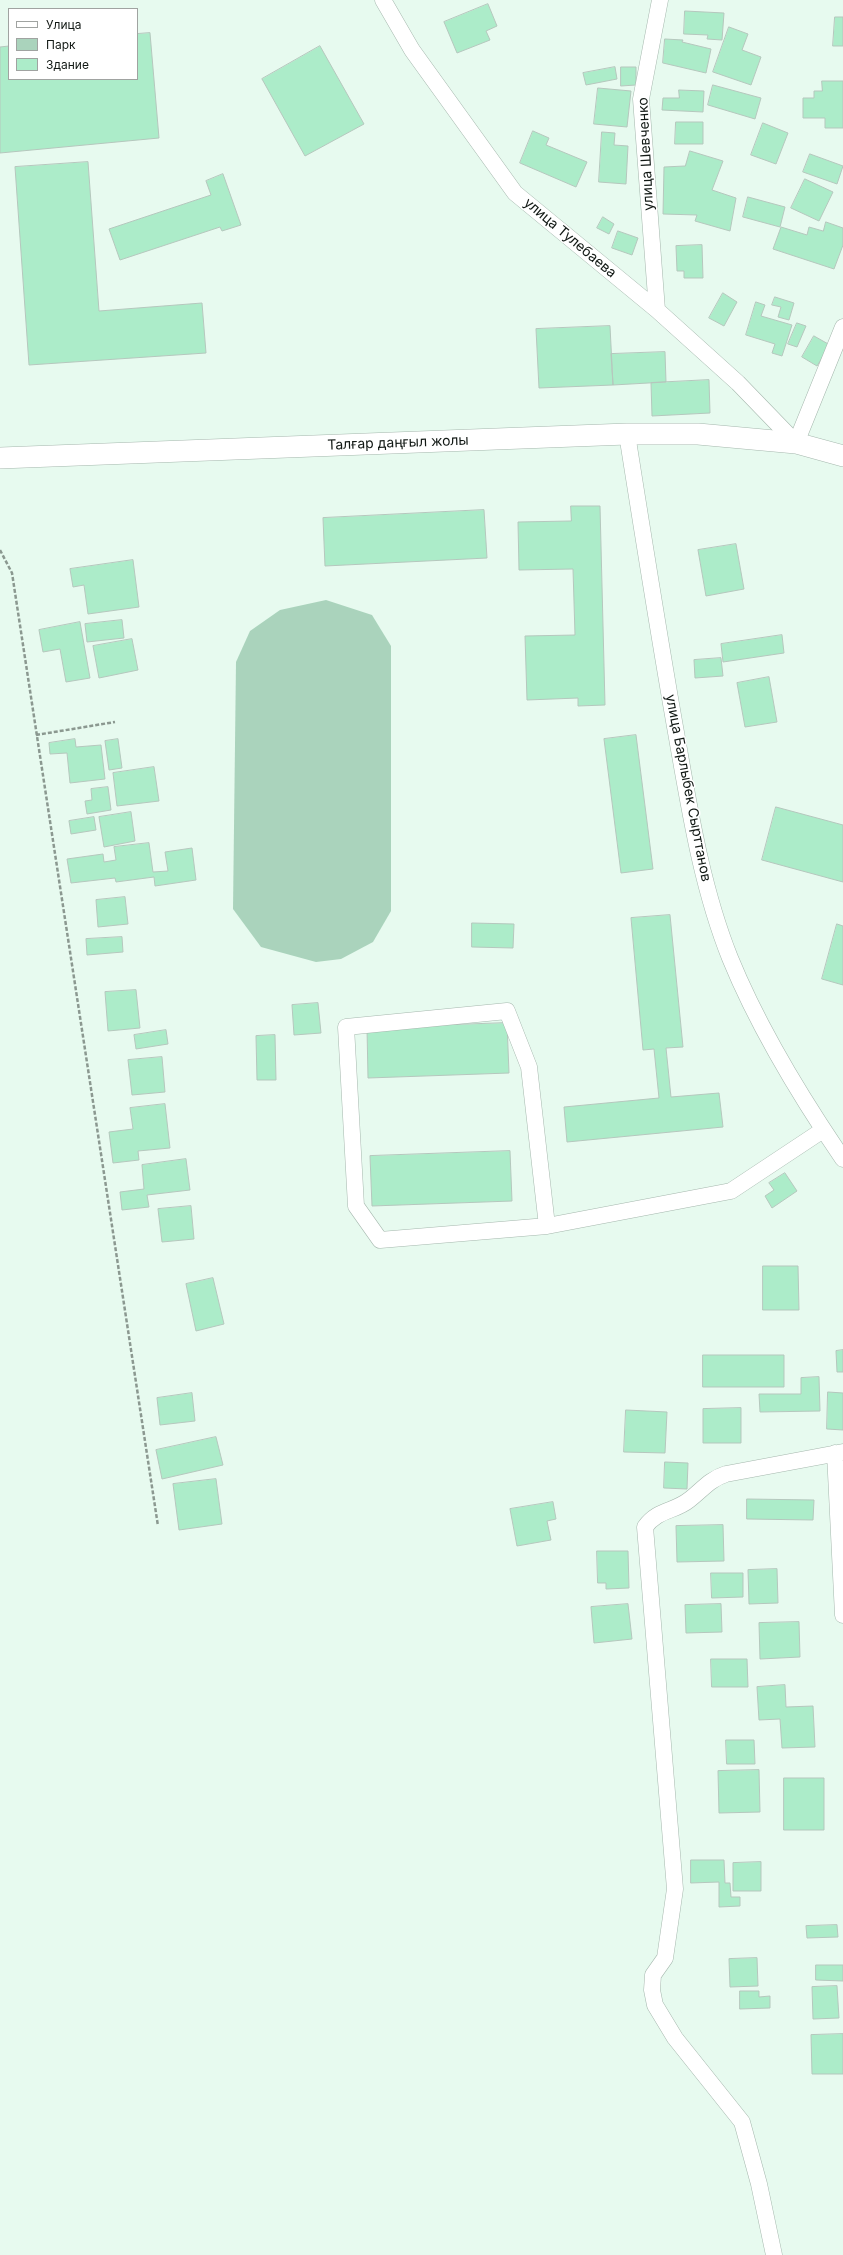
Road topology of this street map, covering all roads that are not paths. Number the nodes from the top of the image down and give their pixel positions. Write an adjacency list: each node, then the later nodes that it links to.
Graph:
1 (383, 0): 3 (street, улица Тулебаева)
2 (660, 0): 3 (street, улица Шевченко)
3 (657, 310): 6 (street, улица Тулебаева)
4 (843, 327): 6 (street)
5 (628, 434): 6 (main road, Талғар даңғыл жолы); 8 (main road, Талғар даңғыл жолы); 9 (street, улица Барлыбек Сырттанов)
6 (796, 443): 7 (main road, Талғар даңғыл жолы)
7 (843, 456)
8 (0, 458)
9 (823, 1130): 10 (street, улица Барлыбек Сырттанов); 11 (street)
10 (843, 1159)
11 (547, 1226): 11 (street)
12 (839, 1452): 13 (street); 14 (street)
13 (843, 1615)
14 (774, 2255)

